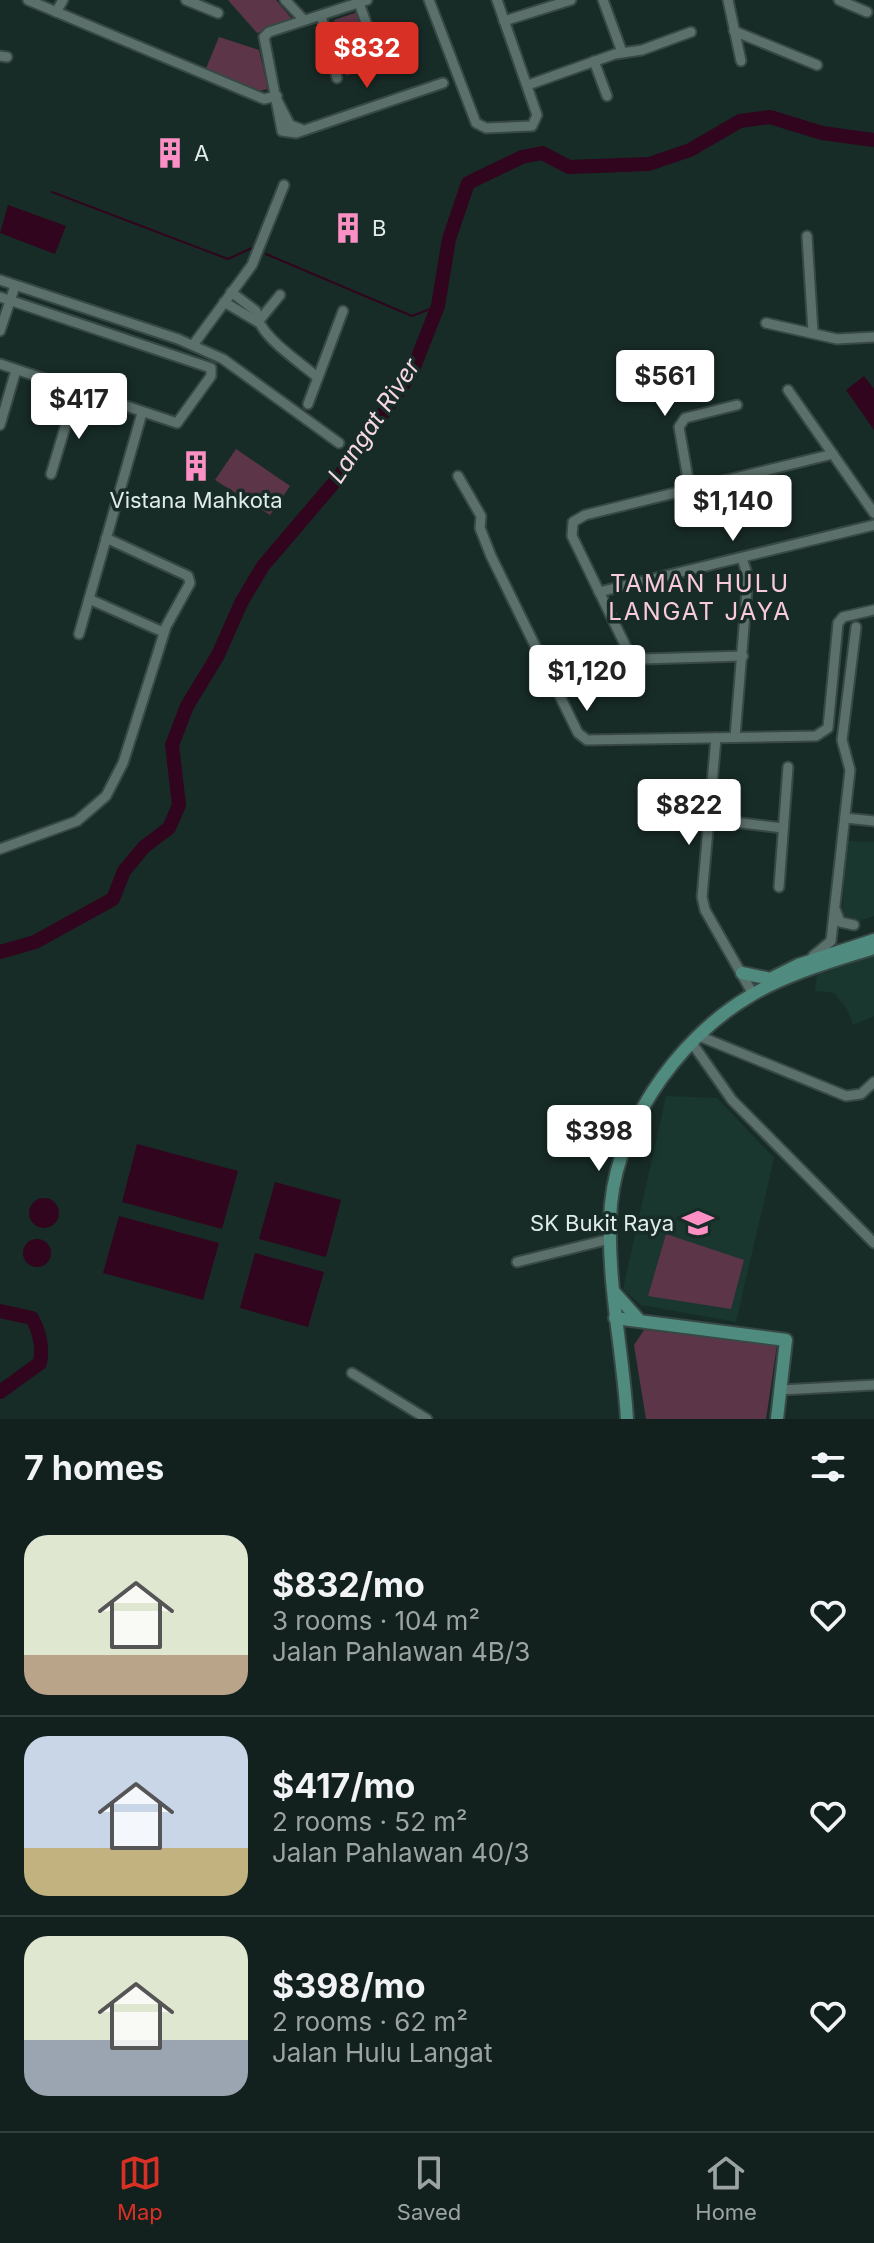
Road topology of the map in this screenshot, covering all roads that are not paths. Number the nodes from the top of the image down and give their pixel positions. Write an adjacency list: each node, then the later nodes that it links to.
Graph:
1 (28, 0): 12 (street)
2 (63, 0): 12 (street)
3 (186, 0): 14 (street)
4 (285, 0): 16 (street)
5 (429, 0): 27 (street)
6 (497, 0): 17 (street)
7 (571, 0): 17 (street)
8 (603, 0): 20 (street)
9 (728, 0): 18 (street)
10 (839, 0): 13 (street)
11 (363, 1): 15 (street); 21 (street)
12 (56, 12): 29 (street)
13 (867, 12)
14 (218, 13)
15 (321, 15): 16 (street); 25 (street)
16 (304, 20): 29 (street)
17 (504, 21): 27 (street)
18 (734, 31): 23 (street); 24 (street)
19 (691, 32): 20 (street)
20 (622, 52): 22 (street)
21 (379, 59)
22 (594, 61): 27 (street); 28 (street)
23 (741, 61)
24 (817, 65)
25 (337, 78)
26 (443, 83): 29 (street)
27 (528, 85)
28 (607, 96)
29 (277, 98)
30 (284, 185): 34 (street)
31 (807, 236): 42 (street)
32 (0, 280): 33 (street)
33 (15, 286): 36 (street); 44 (street)
34 (231, 292): 37 (street); 39 (street)
35 (280, 295): 39 (street)
36 (5, 299): 41 (street); 52 (street)
37 (224, 302): 39 (street); 44 (street)
38 (343, 311): 47 (street)
39 (257, 322): 47 (street)
40 (766, 323): 42 (street)
41 (0, 331)
42 (813, 332): 43 (street)
43 (874, 337)
44 (193, 345): 54 (street)
45 (0, 364): 46 (street)
46 (16, 370): 49 (street); 53 (street)
47 (317, 377): 50 (street)
48 (788, 390): 55 (street)
49 (76, 391): 52 (street); 56 (street)
50 (308, 404)
51 (737, 405): 58 (street)
52 (142, 413): 61 (street)
53 (0, 425)
54 (339, 443)
55 (833, 454): 58 (street); 59 (street)
56 (51, 474)
57 (458, 476): 71 (street)
58 (690, 490): 63 (street)
59 (874, 513)
60 (874, 525): 62 (street)
61 (106, 538): 64 (street); 67 (street)
62 (742, 558): 63 (street); 69 (street)
63 (599, 592): 69 (street)
64 (89, 599): 67 (street); 68 (street)
65 (874, 610): 70 (street)
66 (856, 627): 73 (street)
67 (161, 631): 77 (street)
68 (79, 634)
69 (743, 656): 70 (street)
70 (735, 737): 71 (street)
71 (716, 738): 74 (street)
72 (788, 767): 76 (street)
73 (845, 818): 75 (street); 79 (street)
74 (708, 819): 76 (street); 84 (street)
75 (874, 821)
76 (783, 828): 78 (street)
77 (0, 849)
78 (779, 887)
79 (836, 904): 80 (street); 83 (street)
80 (854, 925)
81 (874, 940): 83 (main road)
82 (874, 948): 86 (main road)
83 (798, 965): 85 (main road)
84 (742, 973): 85 (main road); 86 (street)
85 (771, 979): 86 (main road)
86 (753, 994): 87 (main road)
87 (696, 1039): 88 (street); 89 (main road); 90 (street)
88 (874, 1082)
89 (610, 1239): 91 (street); 92 (main road)
90 (874, 1243)
91 (517, 1262)
92 (614, 1292): 93 (main road); 94 (main road)
93 (615, 1318): 94 (main road); 101 (main road)
94 (640, 1321): 97 (main road)
95 (352, 1373): 98 (street)
96 (874, 1385): 97 (street)
97 (781, 1390): 102 (main road)
98 (409, 1409): 99 (street); 100 (street)
99 (403, 1419)
100 (427, 1419)
101 (627, 1419)
102 (777, 1419)

